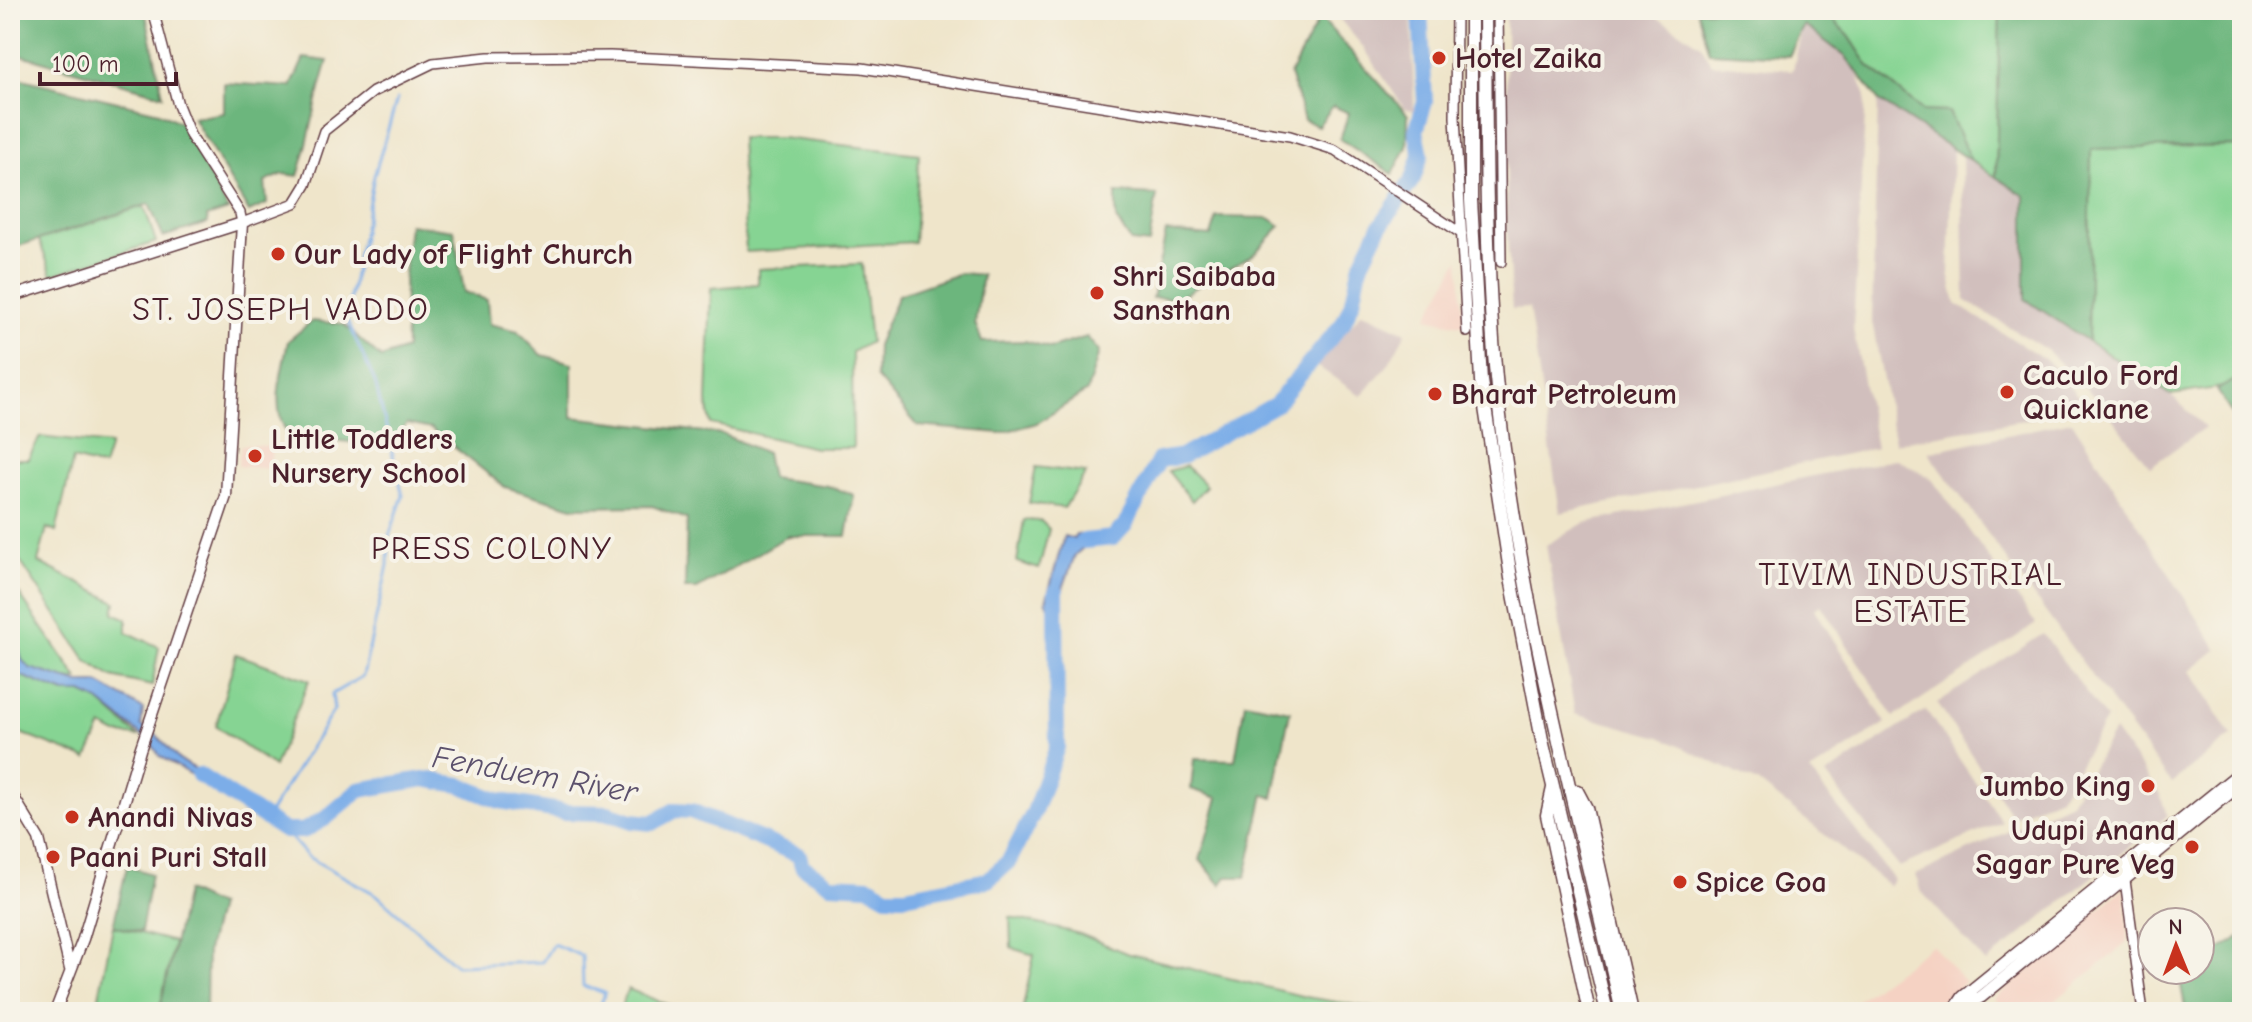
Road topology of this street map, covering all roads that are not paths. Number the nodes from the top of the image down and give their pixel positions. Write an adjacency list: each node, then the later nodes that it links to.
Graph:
1 (153, 10): 6 (street)
2 (1456, 10): 7 (street)
3 (1471, 10): 10 (highway)
4 (1485, 10): 8 (highway)
5 (1498, 10): 8 (street)
6 (242, 223): 7 (street); 9 (main road); 17 (main road)
7 (1462, 234): 10 (street)
8 (1495, 262): 12 (highway)
9 (10, 297)
10 (1473, 332): 14 (highway)
11 (2242, 771): 16 (main road)
12 (1568, 774): 21 (highway); 22 (highway)
13 (2242, 783): 16 (main road)
14 (1554, 784): 19 (highway); 20 (highway)
15 (10, 791): 17 (main road)
16 (2124, 872): 23 (main road); 24 (street)
17 (70, 969): 18 (main road)
18 (55, 1012)
19 (1589, 1012)
20 (1607, 1012)
21 (1622, 1012)
22 (1632, 1012)
23 (1953, 1012)
24 (2143, 1012)

